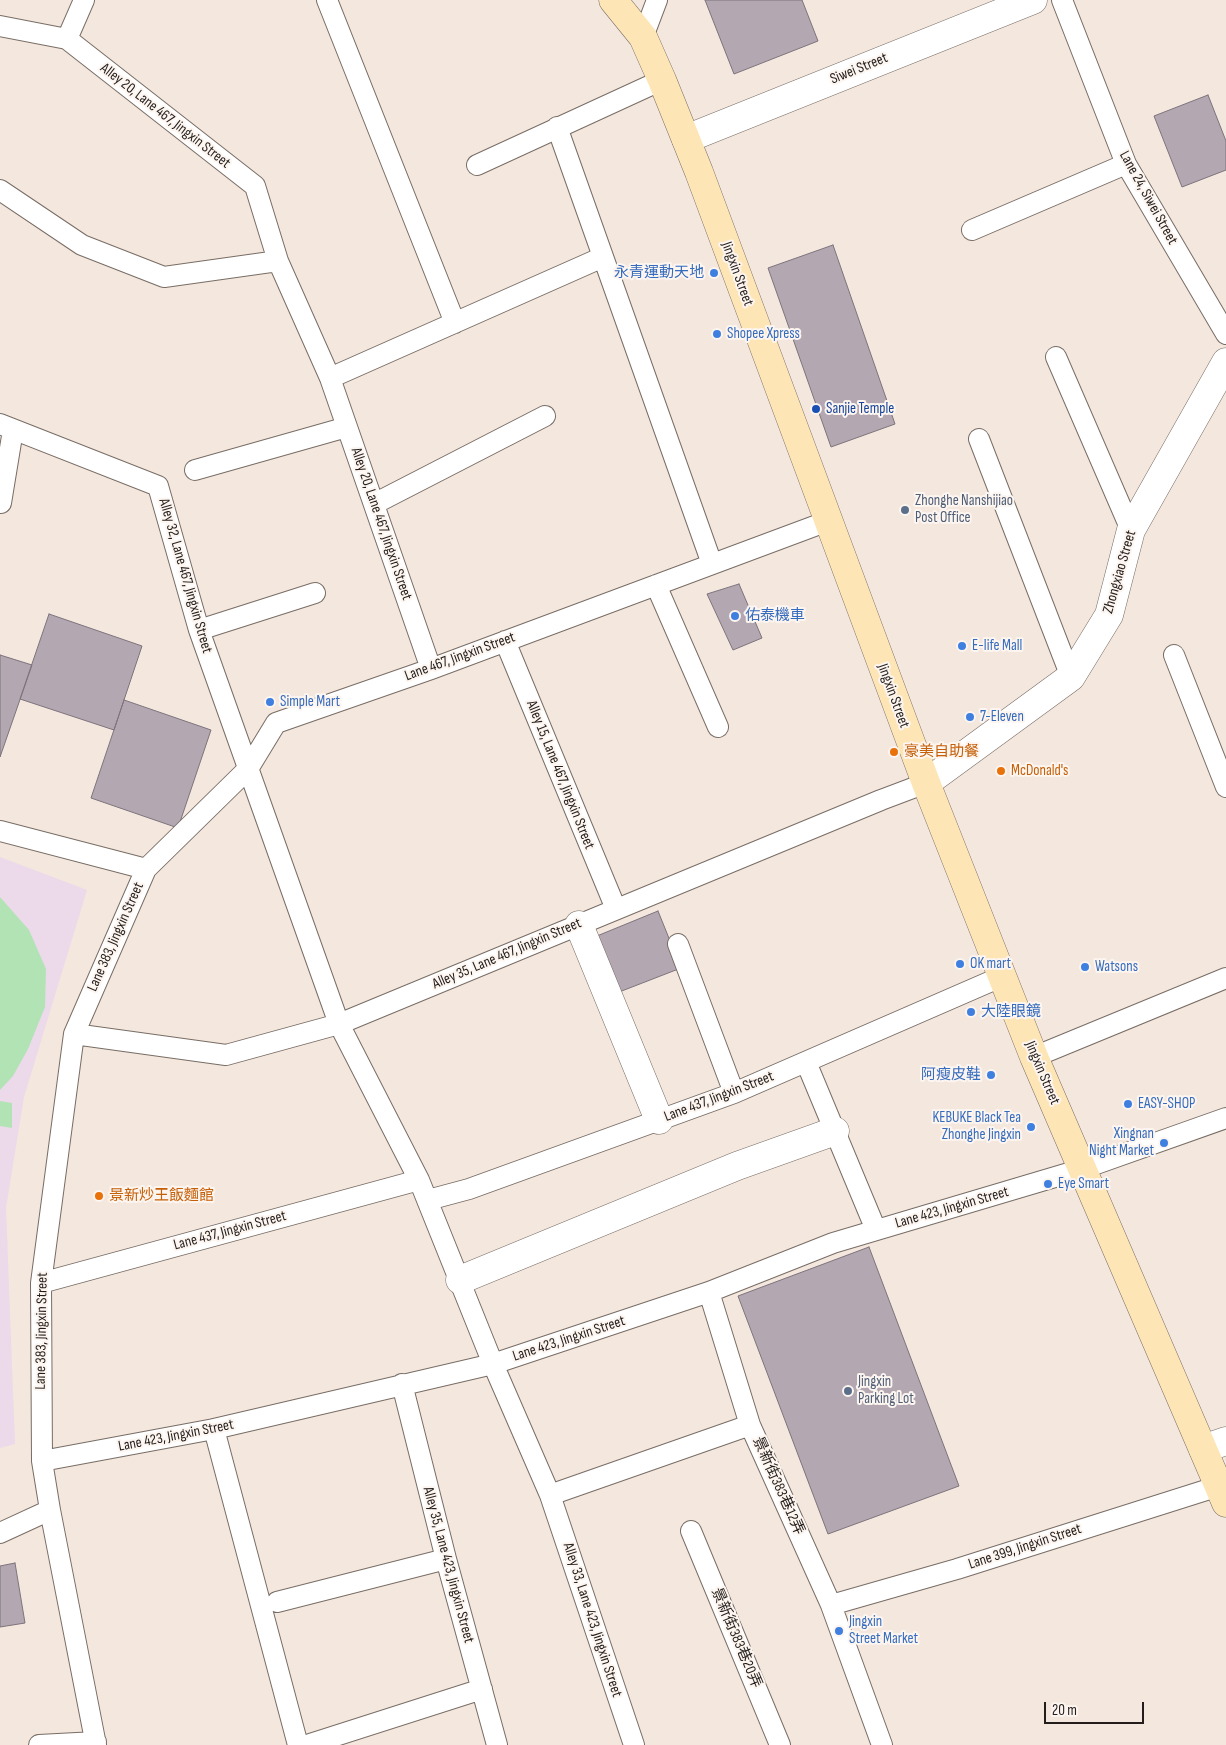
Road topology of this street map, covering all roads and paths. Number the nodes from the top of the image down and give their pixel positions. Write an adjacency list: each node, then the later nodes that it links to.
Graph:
1 (84, 0): 9 (lane)
2 (327, 0): 19 (lane)
3 (613, 0): 8 (main road, Jingxin Street)
4 (657, 0): 8 (lane)
5 (1033, 0): 12 (street, Siwei Street)
6 (1062, 0): 13 (lane, Lane 24, Siwei Street)
7 (0, 26): 9 (lane, Alley 20, Lane 467, Jingxin Street)
8 (643, 37): 10 (main road, Jingxin Street)
9 (67, 39): 18 (lane, Alley 20, Lane 467, Jingxin Street)
10 (662, 80): 11 (lane); 12 (main road, Jingxin Street)
11 (557, 127): 14 (lane); 17 (lane)
12 (686, 138): 31 (main road, Jingxin Street)
13 (1126, 164): 16 (lane); 20 (lane, Lane 24, Siwei Street)
14 (477, 165)
15 (0, 190): 18 (lane)
16 (972, 230)
17 (603, 257): 19 (lane); 33 (lane)
18 (278, 261): 23 (lane, Alley 20, Lane 467, Jingxin Street)
19 (455, 322): 23 (lane)
20 (1226, 334)
21 (1056, 357): 32 (lane)
22 (1226, 362): 32 (street, Zhongxiao Street)
23 (330, 378): 26 (lane, Alley 20, Lane 467, Jingxin Street)
24 (545, 416): 30 (lane)
25 (7, 427): 29 (lane); 36 (lane, Alley 32, Lane 467, Jingxin Street)
26 (347, 427): 28 (lane); 30 (lane, Alley 20, Lane 467, Jingxin Street)
27 (979, 439): 40 (lane)
28 (195, 470)
29 (1, 503)
30 (374, 504): 39 (lane, Alley 20, Lane 467, Jingxin Street)
31 (828, 521): 33 (lane, Lane 467, Jingxin Street); 43 (main road, Jingxin Street)
32 (1131, 530): 40 (street, Zhongxiao Street)
33 (712, 564): 34 (lane, Lane 467, Jingxin Street)
34 (656, 585): 37 (lane, Lane 467, Jingxin Street); 41 (lane)
35 (315, 593): 36 (lane)
36 (199, 630): 42 (lane, Alley 32, Lane 467, Jingxin Street)
37 (505, 641): 39 (lane, Lane 467, Jingxin Street); 47 (lane, Alley 15, Lane 467, Jingxin Street)
38 (1174, 655): 44 (lane)
39 (432, 669): 42 (lane, Lane 467, Jingxin Street)
40 (1071, 677): 43 (street, Zhongxiao Street)
41 (718, 727)
42 (248, 769): 46 (lane, Lane 467, Jingxin Street); 52 (lane, Alley 32, Lane 467, Jingxin Street)
43 (926, 783): 47 (lane, Alley 35, Lane 467, Jingxin Street); 50 (main road, Jingxin Street)
44 (1226, 786)
45 (0, 831): 46 (lane)
46 (146, 869): 53 (lane, Lane 383, Jingxin Street)
47 (616, 909): 48 (lane, Alley 35, Lane 467, Jingxin Street)
48 (579, 924): 52 (lane, Alley 35, Lane 467, Jingxin Street); 58 (street)
49 (678, 944): 56 (lane)
50 (1003, 976): 54 (main road, Jingxin Street); 55 (lane, Lane 437, Jingxin Street)
51 (1226, 978): 54 (lane)
52 (339, 1024): 53 (lane, Alley 35, Lane 467, Jingxin Street); 61 (lane, Alley 32, Lane 467, Jingxin Street)
53 (74, 1034): 65 (lane, Lane 383, Jingxin Street)
54 (1034, 1057): 60 (main road, Jingxin Street)
55 (806, 1062): 56 (lane, Lane 437, Jingxin Street); 59 (lane)
56 (734, 1093): 58 (lane, Lane 437, Jingxin Street)
57 (1226, 1118): 60 (lane, Lane 423, Jingxin Street)
58 (659, 1120): 62 (lane, Lane 437, Jingxin Street)
59 (834, 1131): 63 (lane); 64 (street)
60 (1082, 1169): 63 (lane, Lane 423, Jingxin Street); 71 (main road, Jingxin Street)
61 (419, 1180): 62 (lane, Alley 33, Lane 423, Jingxin Street); 65 (lane, Lane 437, Jingxin Street)
62 (428, 1200): 64 (lane, Alley 33, Lane 423, Jingxin Street)
63 (876, 1230): 66 (lane, Lane 423, Jingxin Street)
64 (460, 1280): 67 (lane, Alley 33, Lane 423, Jingxin Street)
65 (41, 1283): 72 (lane, Lane 383, Jingxin Street)
66 (709, 1292): 67 (lane, Lane 423, Jingxin Street); 69 (lane)
67 (493, 1364): 68 (lane, Lane 423, Jingxin Street); 73 (lane, Alley 33, Lane 423, Jingxin Street)
68 (402, 1384): 70 (lane, Lane 423, Jingxin Street); 78 (lane, Alley 35, Lane 423, Jingxin Street)
69 (750, 1425): 73 (lane, 景新街383巷12弄); 80 (lane, 景新街383巷12弄)
70 (214, 1429): 72 (lane, Lane 423, Jingxin Street); 84 (lane)
71 (1215, 1445): 74 (main road, Jingxin Street)
72 (42, 1462): 75 (lane, Lane 383, Jingxin Street)
73 (550, 1495): 87 (lane, Alley 33, Lane 423, Jingxin Street)
74 (1223, 1495): 80 (lane, Lane 399, Jingxin Street)
75 (50, 1510): 77 (lane); 82 (lane, Lane 383, Jingxin Street)
76 (691, 1531): 88 (lane, 景新街383巷20弄)
77 (0, 1533)
78 (446, 1559): 79 (lane); 81 (lane, Alley 35, Lane 423, Jingxin Street)
79 (277, 1602)
80 (831, 1605): 89 (lane, 景新街383巷12弄)
81 (482, 1689): 85 (lane); 86 (lane, Alley 35, Lane 423, Jingxin Street)
82 (96, 1744): 83 (lane)
83 (39, 1745)
84 (298, 1745)
85 (307, 1745)
86 (497, 1745)
87 (634, 1745)
88 (780, 1745)
89 (882, 1745)

